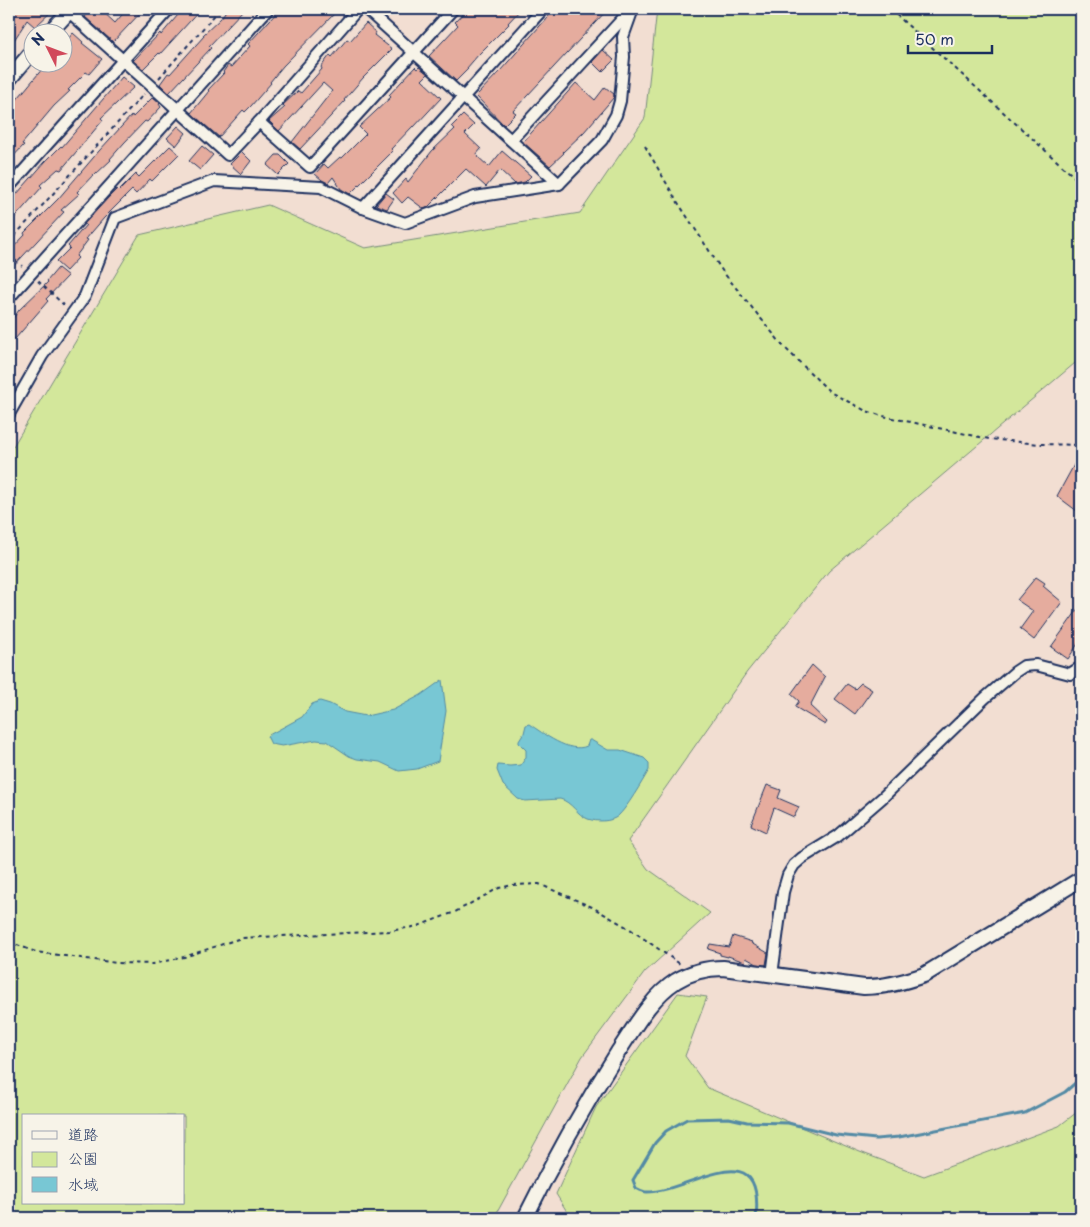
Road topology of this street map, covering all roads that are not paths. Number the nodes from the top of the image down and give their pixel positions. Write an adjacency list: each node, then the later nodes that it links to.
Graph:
1 (169, 9): 11 (street)
2 (268, 9): 15 (street)
3 (358, 9): 16 (street)
4 (366, 9): 10 (street)
5 (453, 9): 10 (street)
6 (543, 9): 14 (street)
7 (632, 9): 17 (street); 18 (street)
8 (68, 10): 9 (street); 11 (street)
9 (58, 22)
10 (414, 51): 14 (street); 16 (street)
11 (122, 60): 15 (street); 19 (street)
12 (22, 64): 13 (street)
13 (9, 79)
14 (464, 97): 17 (street); 20 (street)
15 (177, 110): 16 (street); 21 (street)
16 (259, 122)
17 (511, 140): 18 (street)
18 (560, 184): 20 (street)
19 (9, 187)
20 (363, 208): 22 (street)
21 (9, 298)
22 (9, 414)
23 (1081, 667): 25 (street)
24 (1081, 879): 25 (street)
25 (772, 975): 26 (street)
26 (525, 1218)

